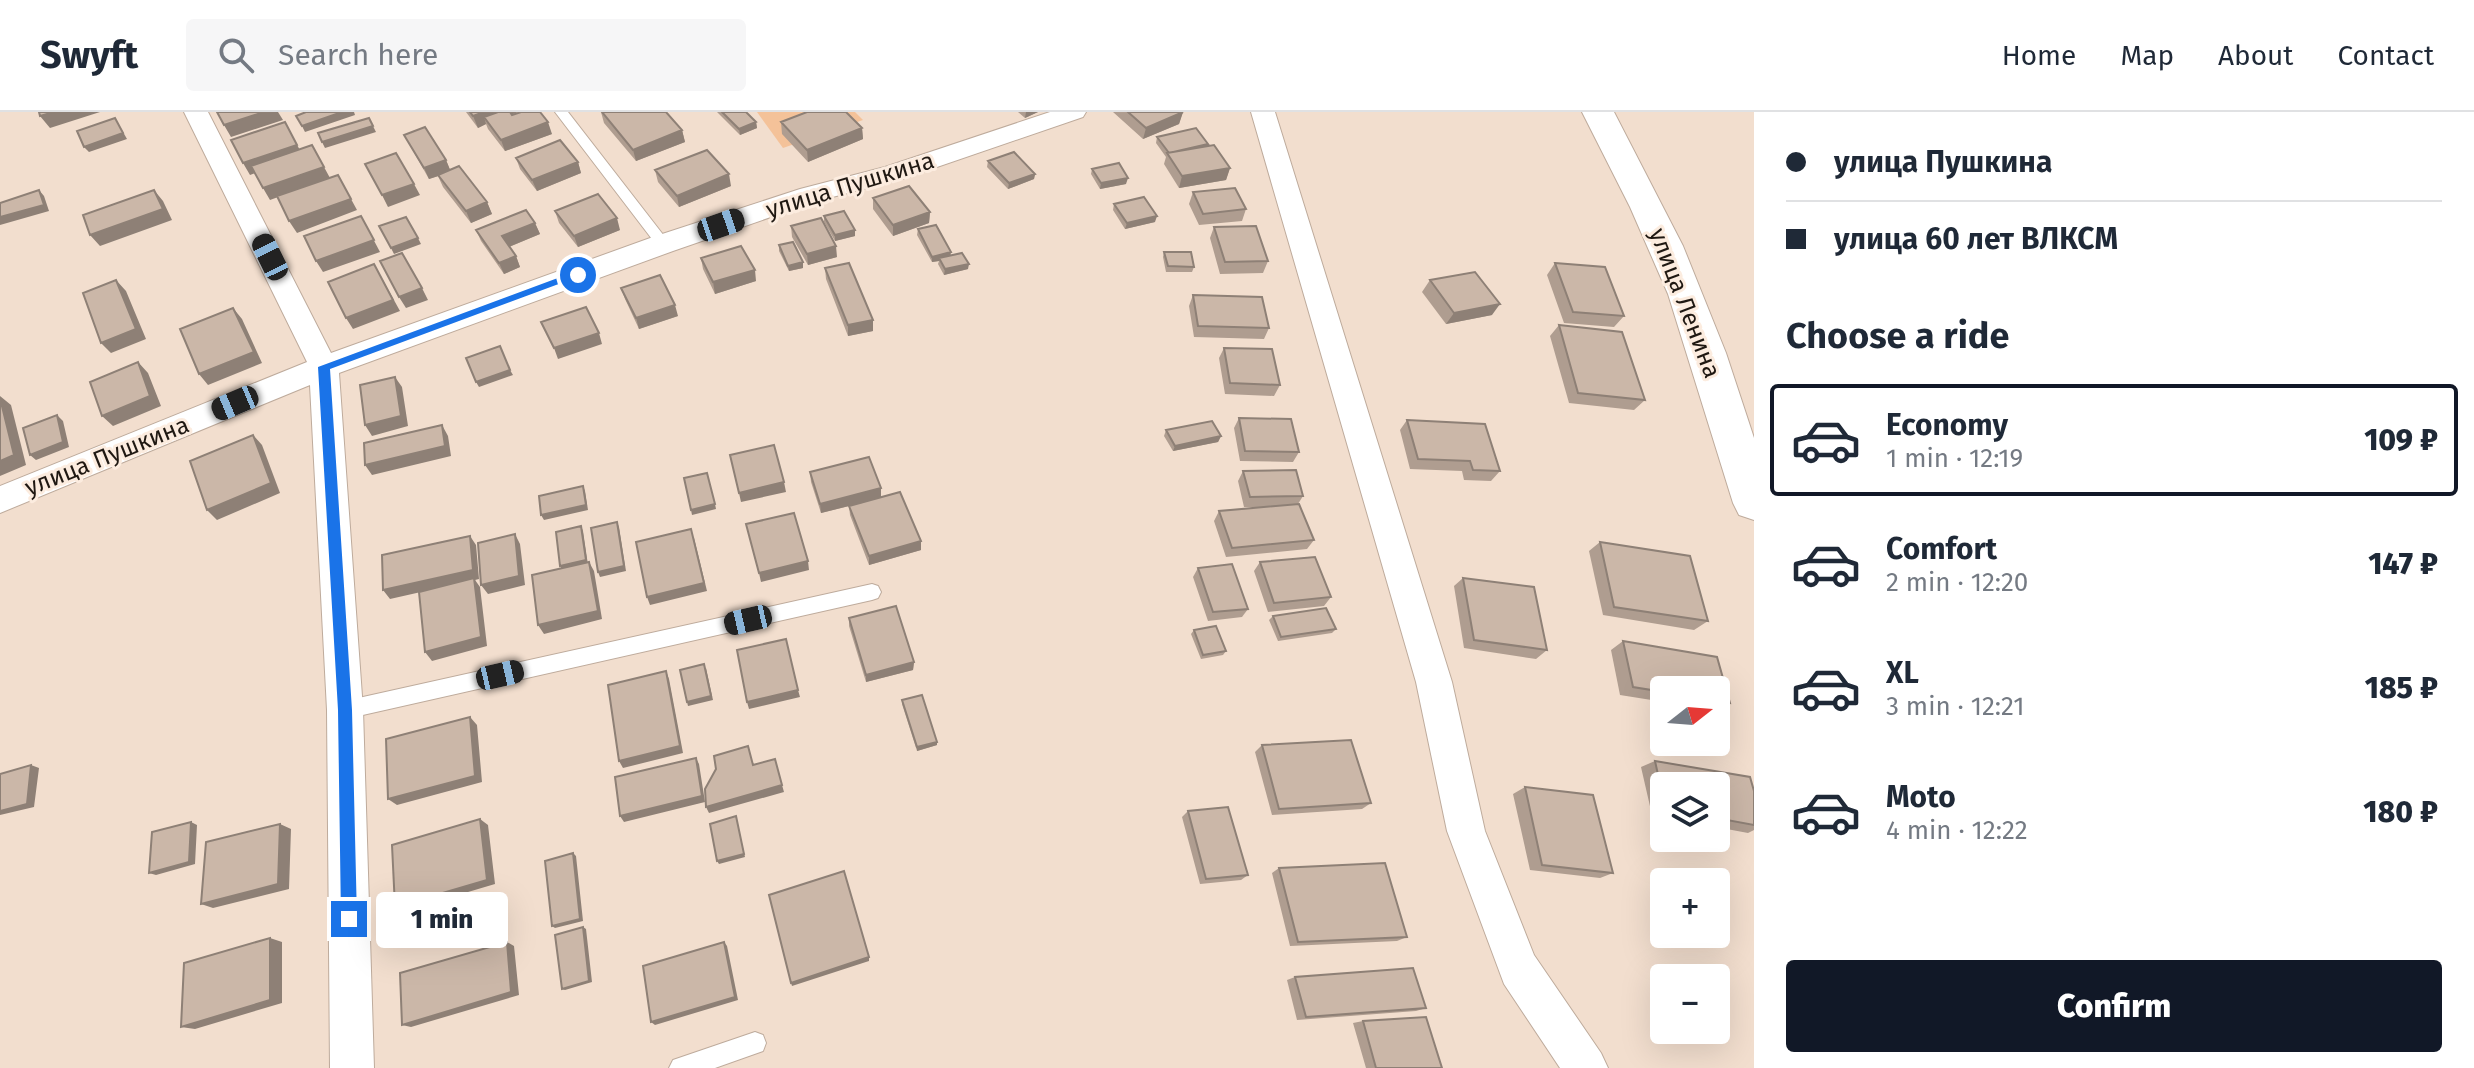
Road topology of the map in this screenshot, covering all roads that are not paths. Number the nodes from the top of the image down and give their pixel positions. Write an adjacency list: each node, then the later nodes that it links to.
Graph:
1 (196, 112): 7 (street)
2 (561, 112): 6 (lane)
3 (1074, 112): 6 (street, улица Пушкина)
4 (1263, 112): 15 (street)
5 (1598, 112): 9 (street, улица Ленина)
6 (663, 244): 7 (street, улица Пушкина)
7 (324, 367): 8 (street, улица Пушкина); 11 (street)
8 (0, 500)
9 (1754, 503)
10 (872, 592): 11 (lane)
11 (345, 710): 13 (street)
12 (755, 1043): 14 (lane)
13 (352, 1068)
14 (681, 1068)
15 (1586, 1068)

